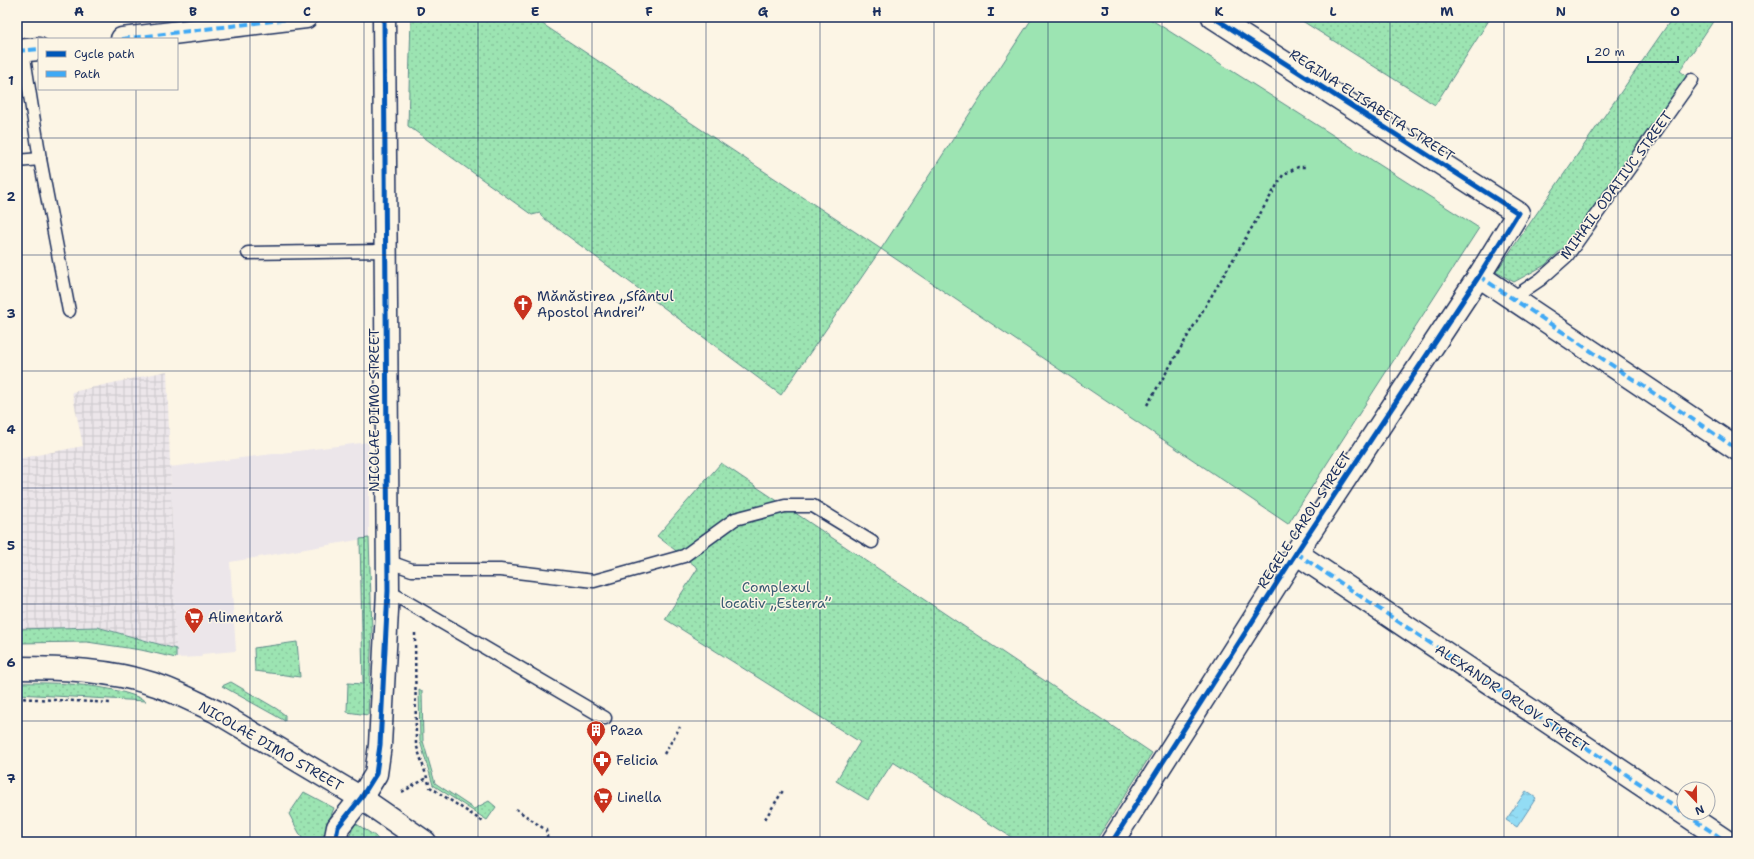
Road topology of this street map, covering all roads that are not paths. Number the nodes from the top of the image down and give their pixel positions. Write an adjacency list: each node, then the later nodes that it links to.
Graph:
1 (306, 17): 4 (street)
2 (384, 17): 10 (street, NICOLAE DIMO STREET)
3 (1213, 17): 9 (street, REGINA ELISABETA STREET)
4 (130, 38)
5 (26, 50): 7 (lane)
6 (1692, 80): 13 (lane, MIHAIL ODATIUC STREET)
7 (40, 159): 8 (lane); 14 (lane)
8 (17, 161)
9 (1518, 213): 12 (street, REGELE CAROL STREET)
10 (385, 251): 11 (lane); 18 (street, NICOLAE DIMO STREET)
11 (248, 253)
12 (1479, 276): 13 (street); 17 (street, REGELE CAROL STREET)
13 (1513, 298): 15 (street)
14 (69, 311)
15 (1737, 449)
16 (872, 542): 18 (lane)
17 (1296, 554): 25 (street, REGELE CAROL STREET); 26 (street, ALEXANDR ORLOV STREET)
18 (387, 561): 19 (street, NICOLAE DIMO STREET)
19 (388, 591): 21 (lane); 22 (street, NICOLAE DIMO STREET)
20 (17, 668): 22 (street, NICOLAE DIMO STREET)
21 (605, 718)
22 (361, 798): 23 (street); 24 (street, NICOLAE DIMO STREET)
23 (335, 842)
24 (425, 842)
25 (1112, 842)
26 (1728, 842)

